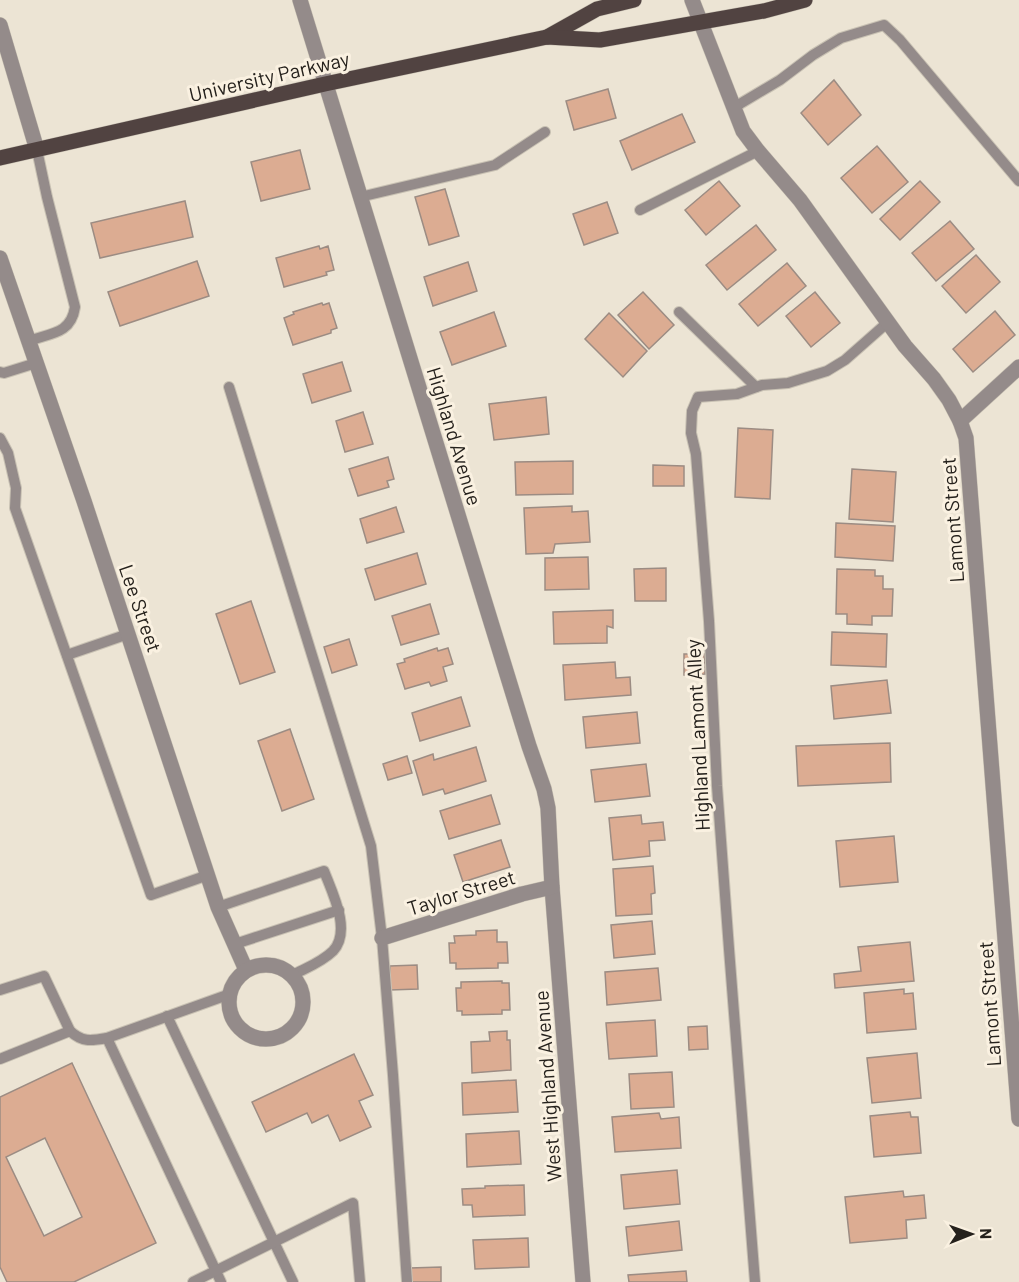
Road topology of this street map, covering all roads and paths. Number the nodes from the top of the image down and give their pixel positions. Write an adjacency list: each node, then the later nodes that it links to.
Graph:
1 (300, 0): 8 (street, Highland Avenue)
2 (634, 0): 7 (main road, University Parkway)
3 (692, 0): 5 (street, Lamont Street)
4 (805, 0): 5 (main road, University Parkway)
5 (701, 21): 7 (main road, University Parkway); 9 (street, Lamont Street)
6 (0, 25): 11 (street)
7 (547, 37): 8 (main road, University Parkway)
8 (325, 84): 11 (main road, University Parkway); 15 (street, Highland Avenue)
9 (733, 108): 12 (street, Lamont Street); 14 (lane)
10 (545, 132): 15 (lane)
11 (37, 150): 13 (main road, University Parkway); 20 (lane)
12 (758, 151): 16 (lane); 19 (street, Lamont Street)
13 (0, 158)
14 (1019, 181)
15 (360, 197): 31 (street, Highland Avenue)
16 (640, 210)
17 (0, 258): 20 (street, Lee Street)
18 (679, 312): 25 (lane)
19 (887, 323): 25 (lane, Highland Lamont Alley); 26 (street, Lamont Street)
20 (28, 341): 21 (street, Lee Street)
21 (36, 363): 23 (lane); 28 (street, Lee Street)
22 (1019, 367): 26 (street)
23 (0, 372)
24 (229, 387): 34 (lane)
25 (756, 387): 53 (lane, Highland Lamont Alley)
26 (960, 421): 44 (street, Lamont Street)
27 (0, 438): 29 (lane)
28 (128, 634): 29 (lane); 30 (street, Lee Street)
29 (67, 655): 30 (lane)
30 (208, 875): 32 (street, Lee Street)
31 (552, 887): 34 (street, Taylor Street); 52 (street, West Highland Avenue)
32 (218, 907): 33 (lane); 35 (street, Lee Street)
33 (339, 909): 35 (lane); 37 (lane)
34 (382, 938): 51 (lane)
35 (235, 944): 36 (street, Lee Street)
36 (246, 970): 37 (street); 39 (street)
37 (293, 975): 39 (street)
38 (0, 990): 41 (lane)
39 (230, 994): 40 (lane)
40 (167, 1016): 42 (lane); 45 (lane)
41 (70, 1031): 42 (lane); 43 (lane)
42 (107, 1038): 46 (lane)
43 (0, 1059)
44 (1019, 1119)
45 (273, 1242): 46 (lane); 49 (lane); 50 (lane)
46 (216, 1271): 47 (lane); 48 (lane)
47 (193, 1282)
48 (221, 1282)
49 (293, 1282)
50 (360, 1282)
51 (407, 1282)
52 (583, 1282)
53 (755, 1282)

